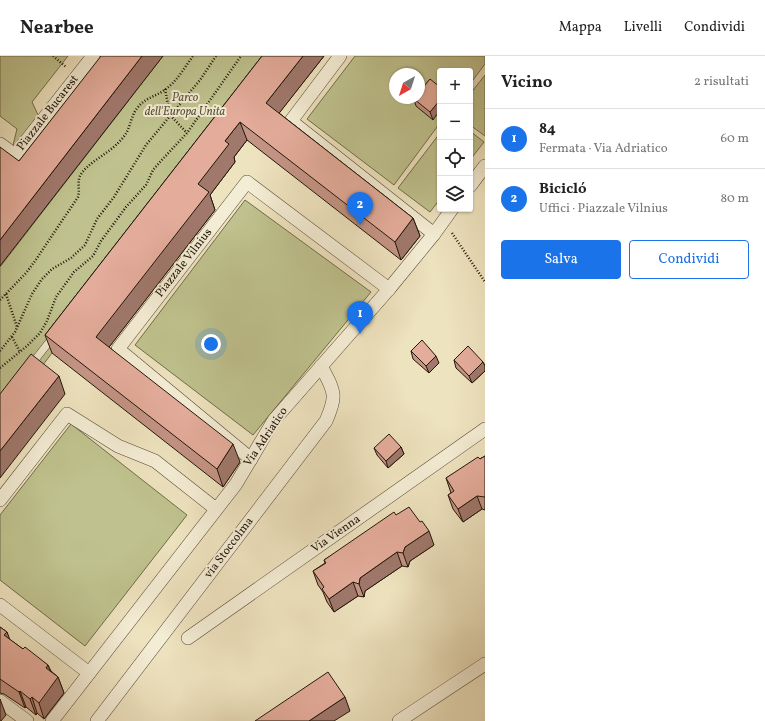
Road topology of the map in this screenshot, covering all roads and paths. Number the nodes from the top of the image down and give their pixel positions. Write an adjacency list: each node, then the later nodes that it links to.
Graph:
1 (94, 56): 9 (street, Piazzale Bucarest)
2 (193, 56): 6 (path)
3 (216, 56): 7 (path)
4 (242, 56): 8 (path)
5 (340, 56): 14 (street)
6 (166, 90): 7 (path); 17 (path)
7 (170, 115): 8 (path); 19 (path)
8 (187, 133): 23 (path)
9 (0, 144)
10 (485, 166): 11 (street)
11 (473, 182)
12 (450, 212): 14 (street, Via Adriatico)
13 (451, 232): 15 (path)
14 (434, 234): 16 (street, Via Adriatico)
15 (485, 282)
16 (389, 289): 24 (street, Via Adriatico); 28 (street, Piazzale Vilnius)
17 (6, 294): 18 (path); 19 (path)
18 (0, 300)
19 (17, 328): 21 (path)
20 (58, 331): 26 (lane)
21 (12, 337): 22 (path); 23 (path)
22 (0, 351)
23 (20, 352): 25 (path)
24 (321, 366): 28 (street, Via Adriatico); 38 (street, via Stoccolma)
25 (0, 368)
26 (24, 374)
27 (485, 429): 32 (street, Via Vienna)
28 (251, 459): 30 (street, Via Adriatico)
29 (0, 500): 30 (street)
30 (216, 509): 34 (street, Via Adriatico)
31 (0, 605): 34 (street)
32 (188, 638)
33 (485, 664): 39 (street)
34 (89, 673): 37 (street, Via Adriatico)
35 (0, 702): 36 (street)
36 (27, 721)
37 (52, 721)
38 (97, 721)
39 (399, 721)

